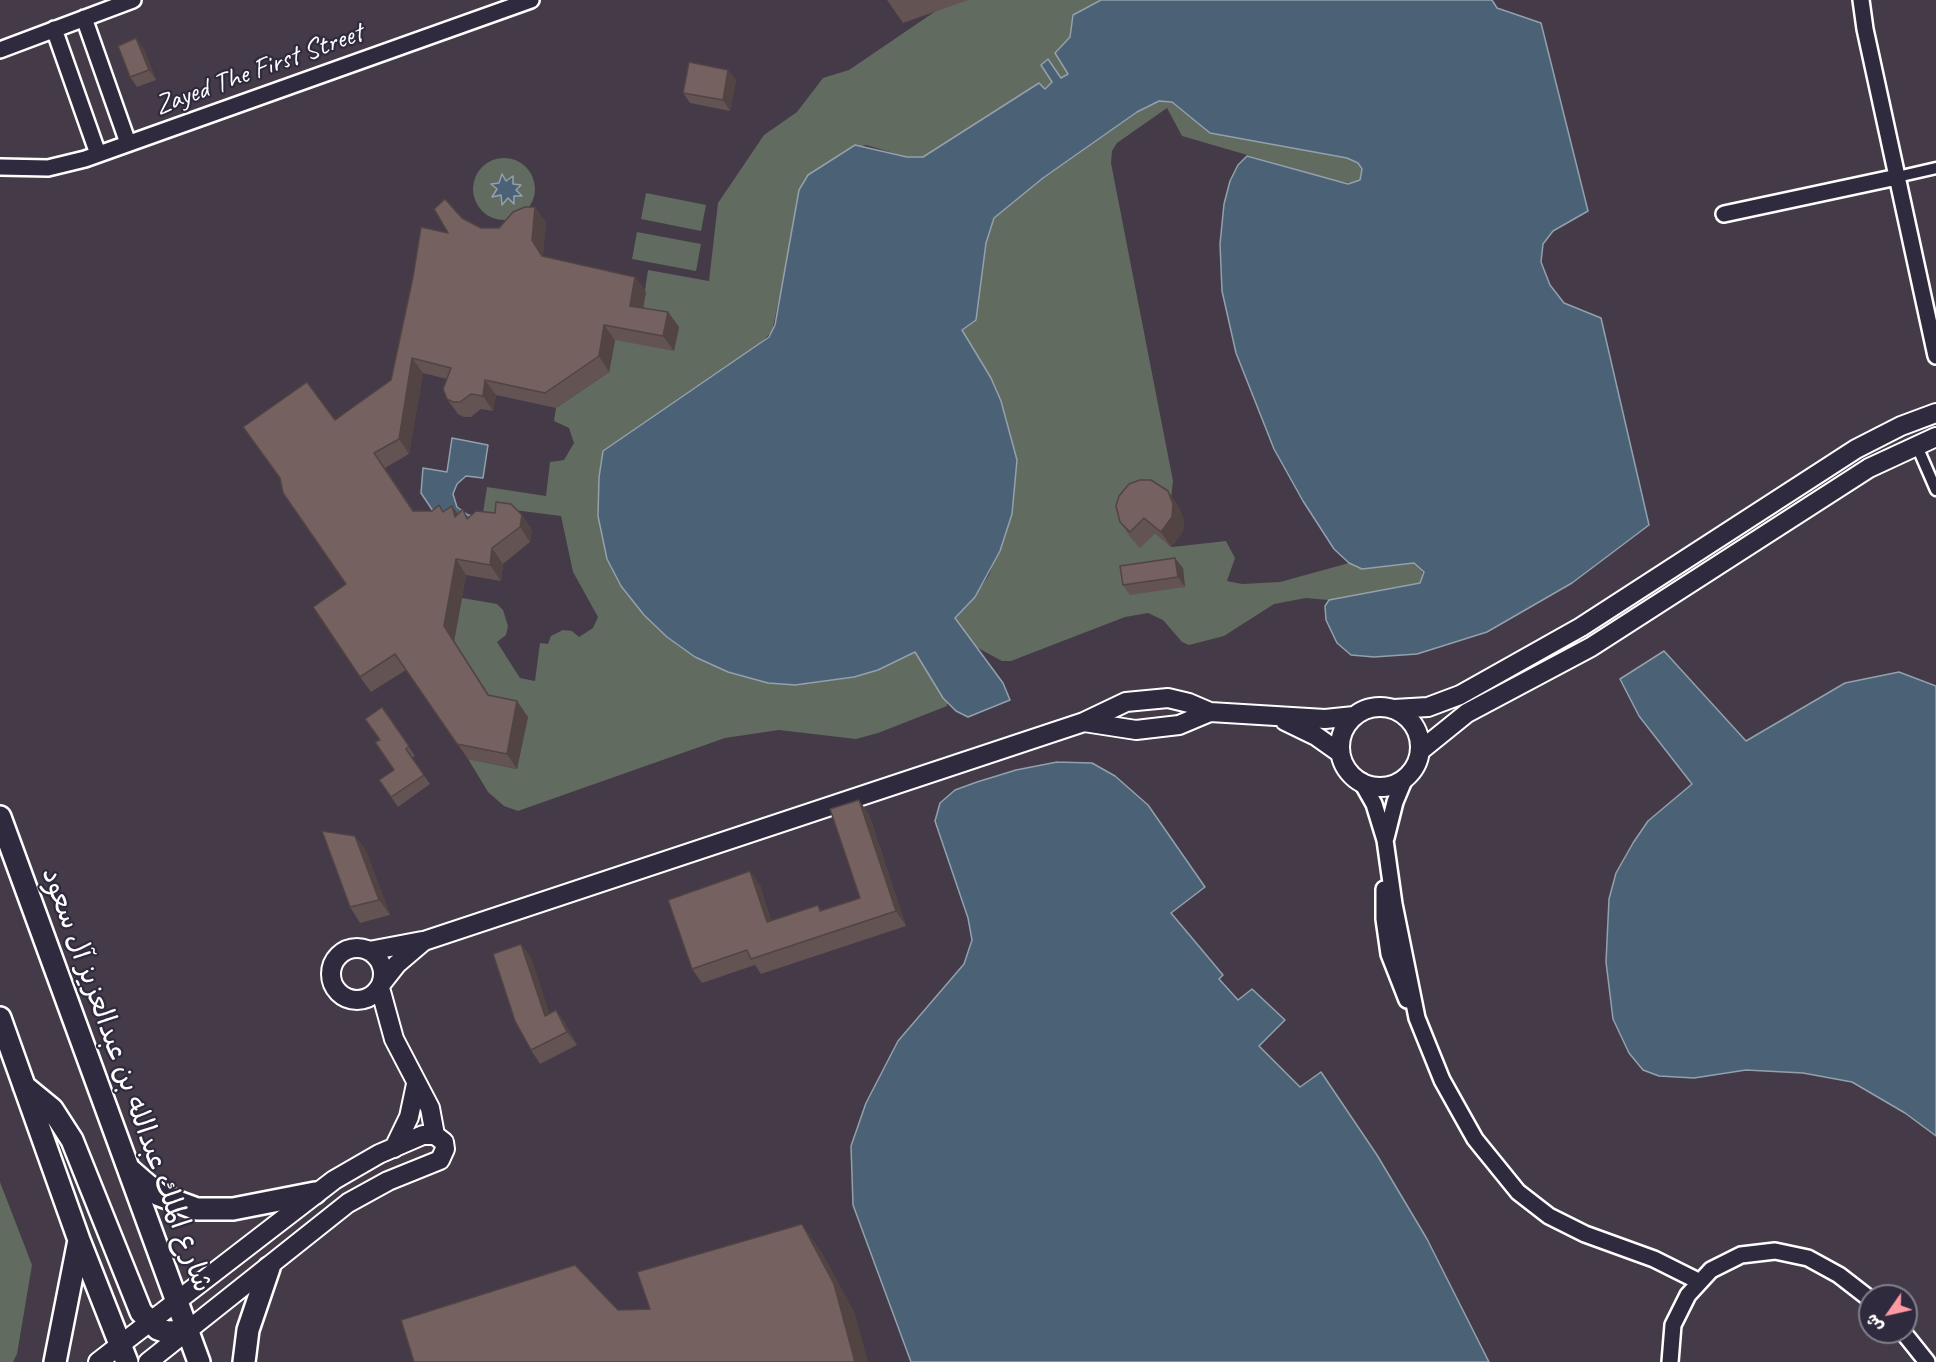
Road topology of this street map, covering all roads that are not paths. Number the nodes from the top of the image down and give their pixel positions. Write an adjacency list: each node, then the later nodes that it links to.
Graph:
1 (133, 0): 4 (street)
2 (531, 0): 7 (street, Zayed The First Street)
3 (1861, 0): 11 (street)
4 (84, 18): 5 (street); 7 (street)
5 (54, 28): 6 (street); 8 (street)
6 (0, 50)
7 (128, 143): 8 (street, Zayed The First Street)
8 (98, 154): 9 (street, Zayed The First Street)
9 (0, 167)
10 (1936, 168): 11 (street)
11 (1897, 177): 12 (street); 13 (street)
12 (1724, 214)
13 (1936, 356)
14 (1936, 413): 18 (street)
15 (1936, 437): 16 (street)
16 (1916, 444): 17 (street); 21 (street)
17 (1936, 490)
18 (1394, 709): 20 (street); 21 (street)
19 (1275, 716): 20 (street); 22 (street); 27 (street)
20 (1354, 716): 22 (street)
21 (1419, 751): 23 (street)
22 (1340, 753): 24 (street)
23 (1405, 778): 24 (street); 26 (street)
24 (1361, 781): 26 (street)
25 (0, 817): 37 (main road, شارع الملك عبدالله بن عبدالعزيز آل سعود)
26 (1385, 840): 41 (street)
27 (424, 941): 28 (street); 29 (street)
28 (369, 951): 29 (street); 30 (street)
29 (381, 985): 30 (street); 32 (street)
30 (351, 1000): 32 (street)
31 (0, 1018): 34 (main road)
32 (394, 1039): 33 (street)
33 (416, 1084): 35 (street); 36 (street)
34 (24, 1085): 39 (main road); 44 (main road)
35 (435, 1135): 36 (street); 40 (street)
36 (394, 1148): 38 (street)
37 (125, 1164): 38 (main road); 43 (main road, شارع الملك عبدالله بن عبدالعزيز آل سعود)
38 (315, 1192): 43 (street)
39 (80, 1240): 47 (main road); 48 (main road)
40 (269, 1268): 45 (street); 52 (main road)
41 (1698, 1281): 42 (street); 53 (street)
42 (1858, 1290)
43 (177, 1301): 44 (street); 45 (main road, شارع الملك عبدالله بن عبدالعزيز آل سعود)
44 (149, 1323): 45 (main road); 47 (street)
45 (188, 1331): 50 (street); 51 (main road, شارع الملك عبدالله بن عبدالعزيز آل سعود)
46 (1913, 1344): 54 (street)
47 (124, 1353): 49 (street)
48 (56, 1362)
49 (99, 1362)
50 (148, 1362)
51 (199, 1362)
52 (244, 1362)
53 (1670, 1362)
54 (1927, 1362)

